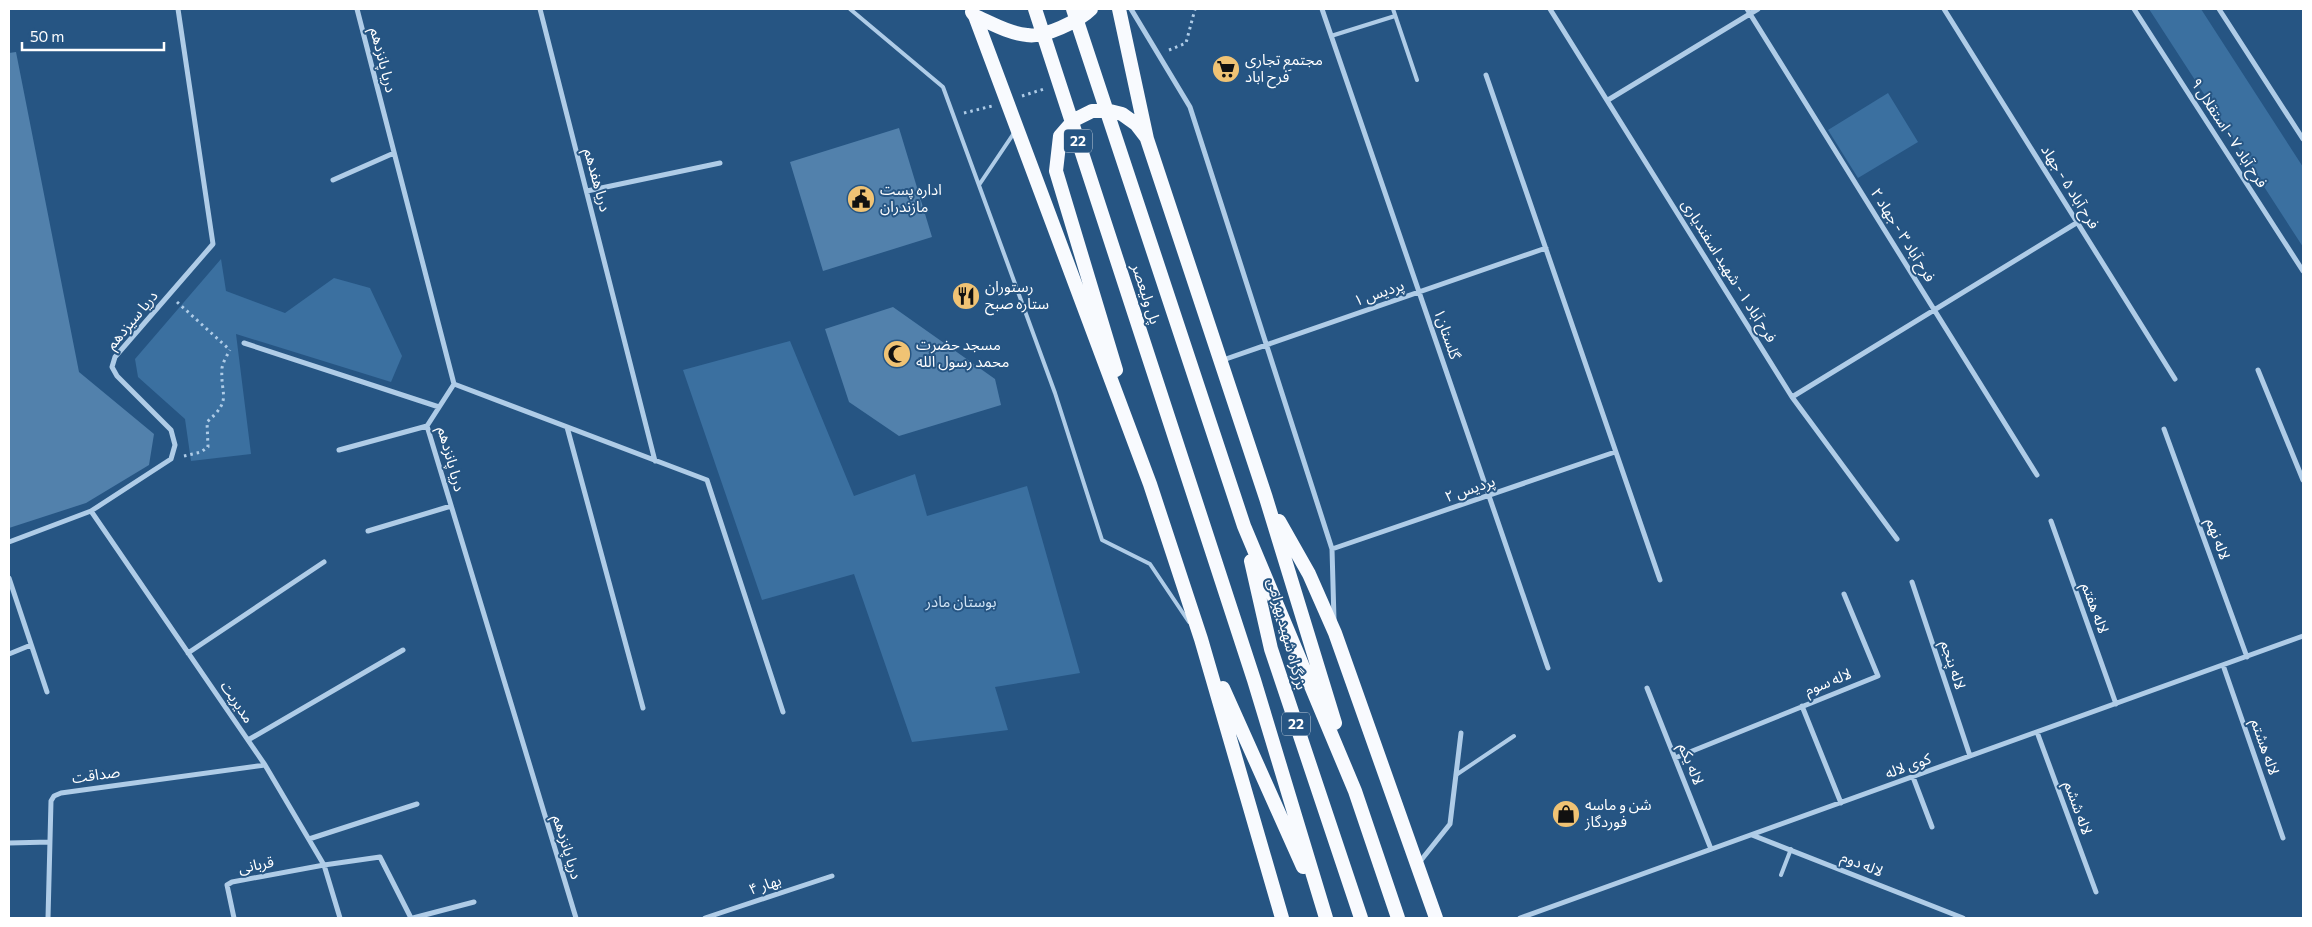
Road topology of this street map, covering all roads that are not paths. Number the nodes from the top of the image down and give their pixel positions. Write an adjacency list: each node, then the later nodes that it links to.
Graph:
1 (178, 9): 57 (street, دریا سیزدهم)
2 (357, 9): 27 (street, دریا پانزدهم)
3 (540, 9): 31 (street, دریا هفدهم)
4 (850, 9): 30 (lane)
5 (1035, 9): 118 (highway, پل ولیعصر / 22)
6 (1073, 9): 59 (highway, پل ولیعصر / 22)
7 (1091, 9): 18 (highway)
8 (1119, 9): 26 (highway)
9 (1131, 9): 38 (street)
10 (1322, 9): 20 (street, گلستان۱)
11 (1393, 9): 19 (lane)
12 (1550, 9): 23 (street, فرح آباد ۱ - شهید اسفندیاری)
13 (1758, 9): 17 (street)
14 (1944, 9): 32 (street, فرح آباد ۵ - جهاد)
15 (2134, 9): 34 (street, فرح آباد ۷ - استقلال ۹)
16 (2219, 9): 25 (street)
17 (1749, 11): 23 (street); 36 (street, فرح آباد ۳ - جهاد ۲)
18 (972, 12): 24 (highway)
19 (1395, 16): 20 (lane); 22 (lane)
20 (1331, 36): 35 (street, گلستان۱)
21 (1486, 75): 33 (street)
22 (1417, 80)
23 (1608, 100): 43 (street, فرح آباد ۱ - شهید اسفندیاری)
24 (1017, 129): 30 (lane); 53 (highway)
25 (2303, 139)
26 (1148, 140): 39 (highway); 53 (highway)
27 (394, 153): 29 (street); 42 (street, دریا پانزدهم)
28 (720, 163): 31 (street)
29 (332, 180)
30 (979, 185): 71 (lane)
31 (587, 191): 50 (street, دریا هفدهم)
32 (2078, 222): 36 (street); 41 (street, فرح آباد ۵ - جهاد)
33 (1546, 248): 35 (street, پردیس ۱); 49 (street)
34 (2303, 271)
35 (1419, 292): 38 (street, پردیس ۱); 54 (street, گلستان۱)
36 (1934, 310): 43 (street); 51 (street, فرح آباد ۳ - جهاد ۲)
37 (244, 343): 44 (street)
38 (1266, 344): 39 (street, پردیس ۱); 63 (street)
39 (1220, 361): 55 (highway)
40 (2258, 370): 52 (street)
41 (2175, 379)
42 (454, 384): 44 (street, دریا پانزدهم); 46 (street)
43 (1792, 397): 61 (street, فرح آباد ۱ - شهید اسفندیاری)
44 (439, 407): 45 (street, دریا پانزدهم)
45 (427, 426): 48 (street); 56 (street, دریا پانزدهم)
46 (567, 427): 50 (street); 83 (street)
47 (2164, 429): 76 (street, لاله نهم)
48 (339, 450)
49 (1615, 452): 54 (street, پردیس ۲); 66 (street)
50 (656, 461): 84 (street)
51 (2037, 475)
52 (2303, 480)
53 (1150, 484): 71 (highway)
54 (1489, 495): 63 (street, پردیس ۲); 78 (street, گلستان۱)
55 (1266, 498): 69 (highway); 94 (highway)
56 (451, 506): 60 (street); 115 (street, دریا پانزدهم)
57 (91, 511): 62 (street); 74 (street, مدیریت)
58 (2051, 521): 81 (street, لاله هفتم)
59 (1244, 526): 94 (highway); 119 (highway, بزرگراه شهید بهرامی / 22)
60 (368, 531)
61 (1897, 539)
62 (9, 542)
63 (1332, 549): 69 (street)
64 (324, 562): 74 (street)
65 (9, 578): 72 (street)
66 (1660, 580)
67 (1912, 582): 89 (street, لاله پنجم)
68 (1844, 594): 82 (street, لاله سوم)
69 (1335, 633): 105 (highway)
70 (2303, 636): 76 (street, کوی لاله)
71 (1201, 639): 117 (highway); 118 (highway)
72 (31, 645): 75 (street); 80 (street)
73 (403, 650): 88 (street)
74 (188, 653): 88 (street, مدیریت)
75 (9, 654)
76 (2247, 657): 77 (street, کوی لاله)
77 (2223, 665): 81 (street, کوی لاله); 99 (street, لاله هشتم)
78 (1548, 668)
79 (1647, 688): 90 (street, لاله یکم)
80 (47, 692)
81 (2116, 704): 85 (street, کوی لاله)
82 (1802, 706): 90 (street); 95 (street, لاله سوم)
83 (643, 708)
84 (783, 712)
85 (2037, 732): 89 (street, کوی لاله); 109 (street, لاله ششم)
86 (1461, 733): 92 (street)
87 (1514, 736): 92 (lane)
88 (248, 740): 91 (street, مدیریت)
89 (1970, 756): 93 (street, کوی لاله)
90 (1675, 758): 103 (street, لاله یکم)
91 (264, 765): 100 (street, مدیریت); 101 (street, صداقت)
92 (1456, 775): 105 (street)
93 (1913, 777): 95 (street, کوی لاله); 97 (street)
94 (1355, 791): 120 (highway)
95 (1841, 803): 98 (street, کوی لاله)
96 (417, 804): 100 (street)
97 (1932, 826)
98 (1751, 835): 103 (street, کوی لاله); 104 (street, لاله دوم)
99 (2283, 838)
100 (309, 839): 106 (street, مدیریت)
101 (50, 842): 102 (street); 111 (street, صداقت)
102 (9, 843)
103 (1711, 849): 122 (street, کوی لاله)
104 (1791, 849): 107 (lane); 123 (street, لاله دوم)
105 (1418, 864): 121 (highway)
106 (324, 865): 112 (street, قربانی); 113 (street, مدیریت); 114 (street)
107 (1781, 875)
108 (832, 876): 116 (street, بهار ۴)
109 (2096, 892)
110 (474, 902): 114 (street)
111 (48, 918)
112 (234, 918)
113 (340, 918)
114 (412, 918)
115 (576, 918)
116 (705, 918)
117 (1282, 918)
118 (1326, 918)
119 (1361, 918)
120 (1398, 918)
121 (1436, 918)
122 (1520, 918)
123 (1963, 918)

